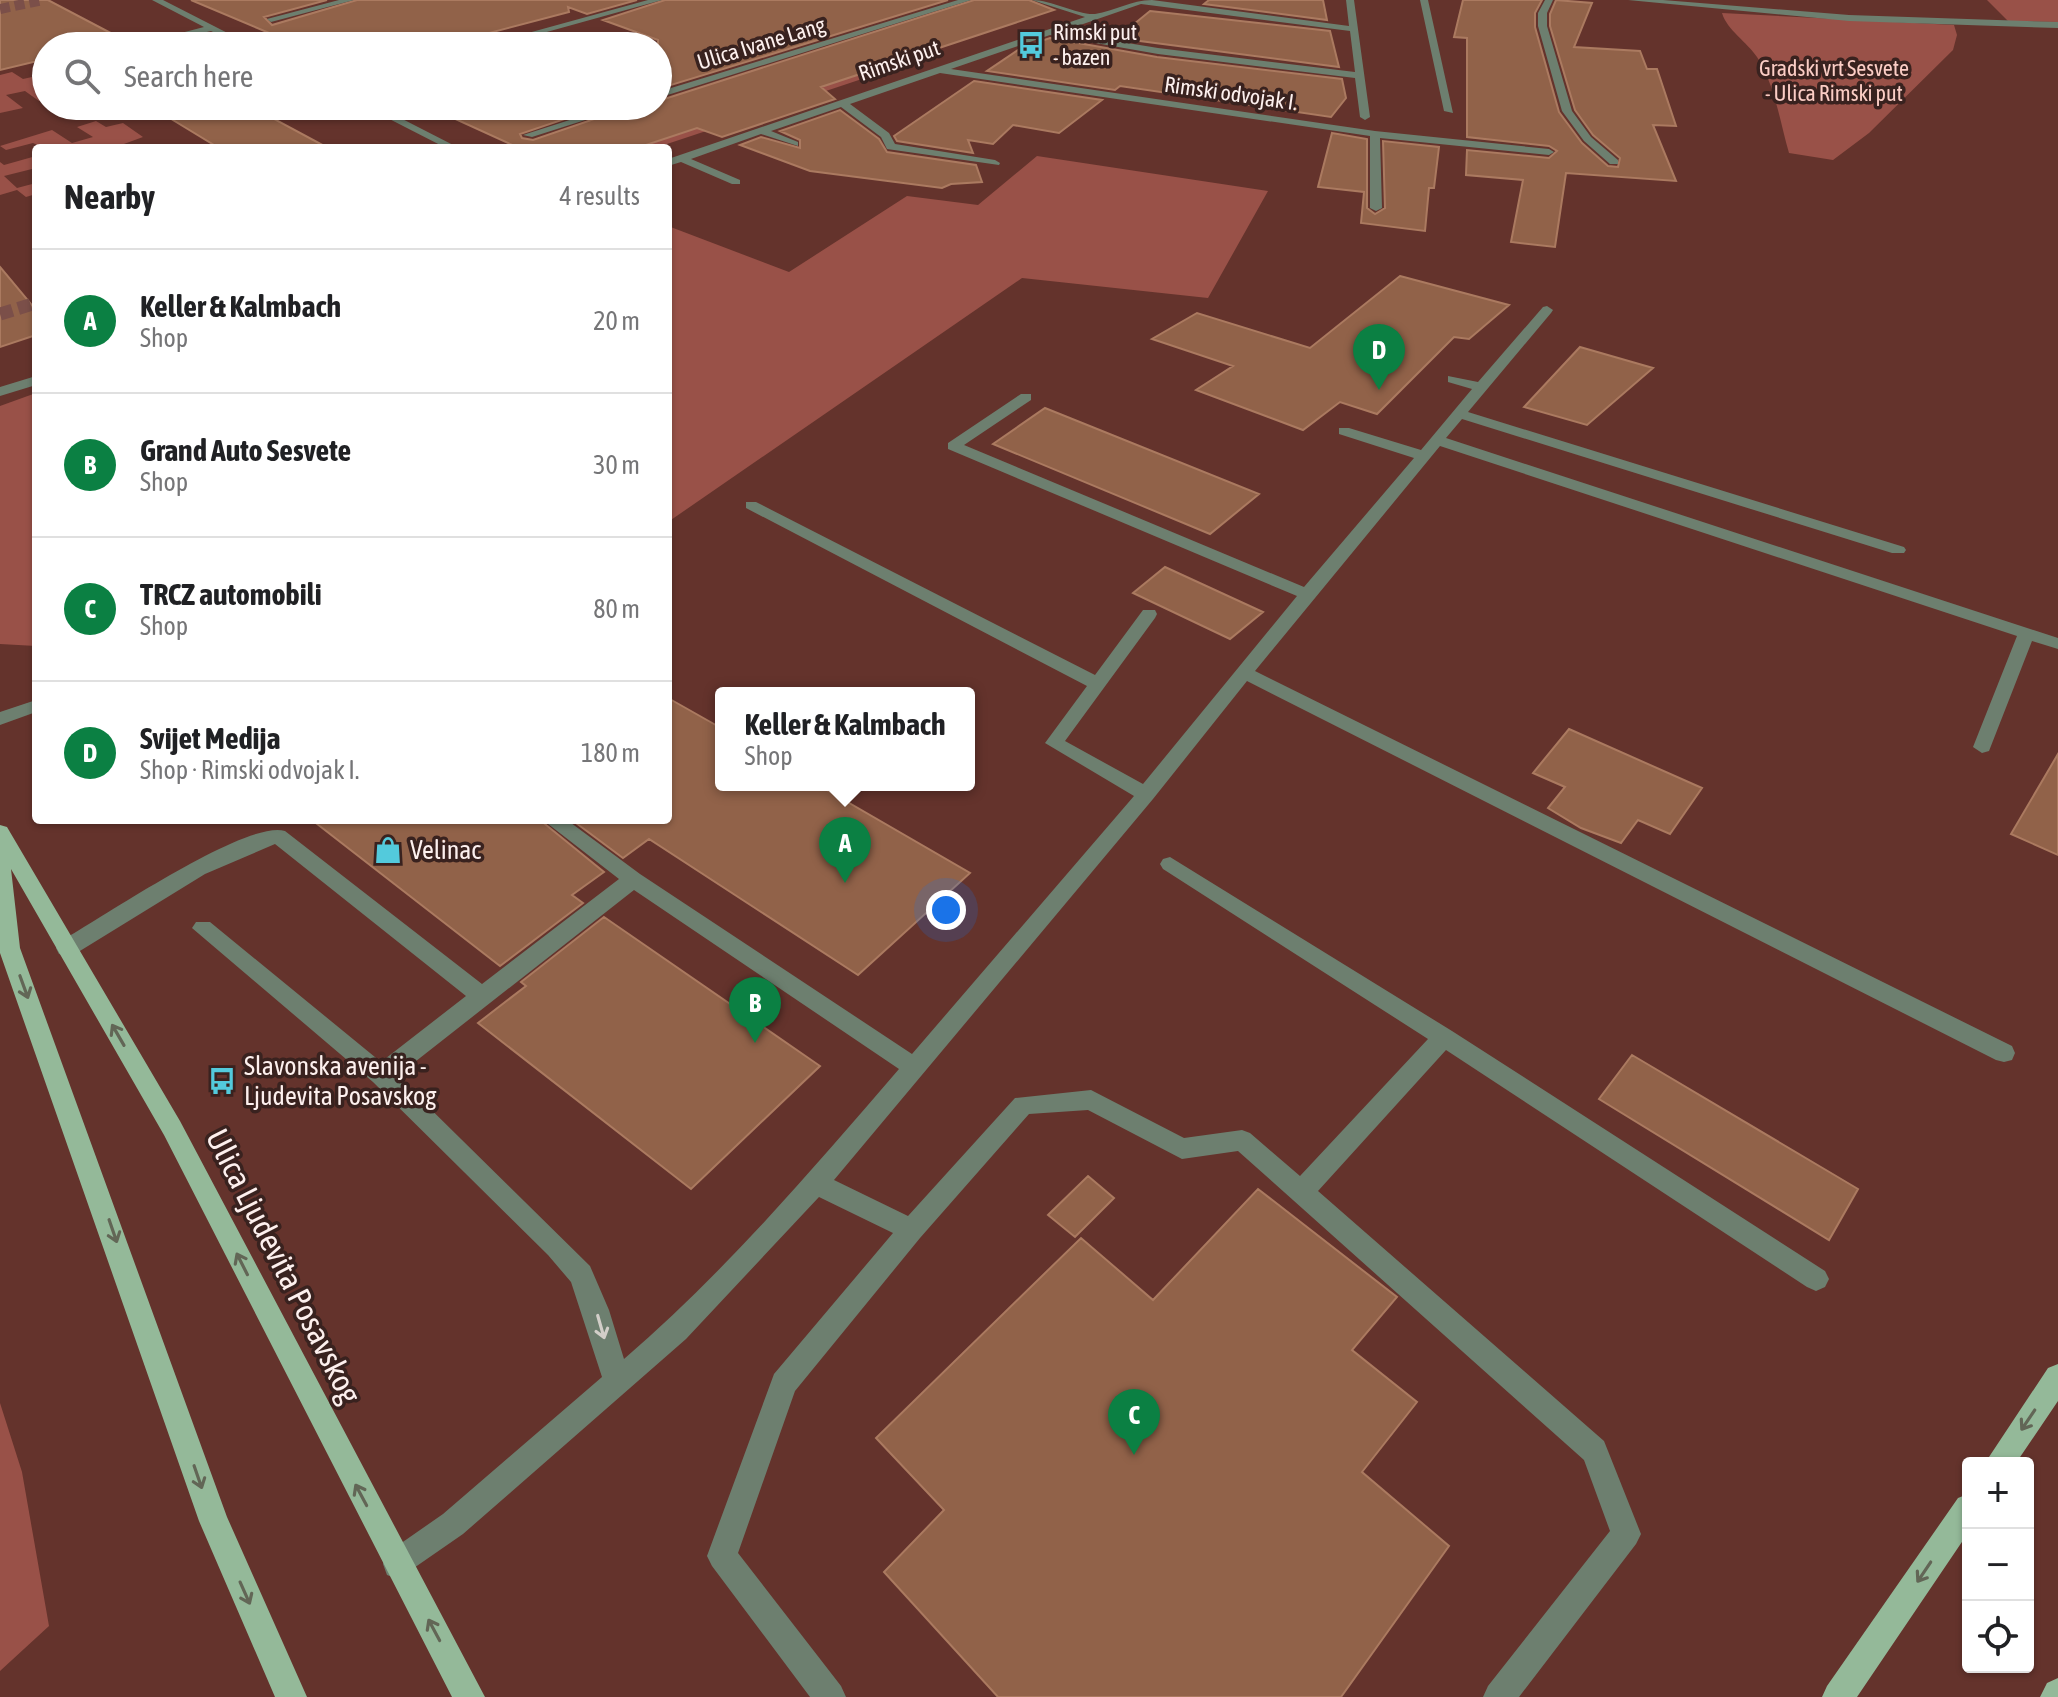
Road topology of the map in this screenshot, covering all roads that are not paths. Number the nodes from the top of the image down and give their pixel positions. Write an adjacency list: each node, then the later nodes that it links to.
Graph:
1 (156, 0): 14 (street)
2 (350, 0): 12 (street)
3 (658, 0): 18 (street)
4 (967, 0): 22 (street, Ulica Ivane Lang)
5 (1036, 0): 11 (street)
6 (1350, 0): 15 (street)
7 (1424, 0): 24 (street)
8 (1549, 0): 36 (street)
9 (1632, 0): 13 (street)
10 (1142, 1): 11 (street, Rimski put); 15 (street)
11 (1094, 17): 19 (street, Rimski put)
12 (271, 19)
13 (2058, 25)
14 (212, 28): 16 (street); 17 (street)
15 (1352, 29): 21 (street)
16 (195, 32)
17 (220, 32)
18 (538, 32)
19 (1048, 32): 20 (street, Rimski put); 21 (street)
20 (939, 70): 23 (street, Rimski put); 29 (street, Rimski odvojak I.)
21 (1361, 76): 25 (street)
22 (672, 91)
23 (842, 103): 28 (street, Rimski put); 37 (street)
24 (1449, 111)
25 (1365, 117)
26 (397, 120): 31 (street)
27 (578, 120): 30 (street)
28 (762, 131): 32 (street); 34 (street, Rimski put)
29 (1375, 134): 33 (street, Rimski odvojak I.); 39 (street)
30 (528, 135)
31 (446, 144)
32 (794, 144)
33 (1549, 152)
34 (681, 158): 35 (street, Rimski put); 38 (street)
35 (672, 161)
36 (1614, 162)
37 (995, 163)
38 (736, 182)
39 (1376, 208)
40 (1547, 310): 43 (street)
41 (1453, 379): 43 (street)
42 (32, 381): 44 (street)
43 (1482, 388): 46 (street)
44 (0, 392)
45 (1026, 397): 51 (street)
46 (1460, 414): 48 (street); 50 (street)
47 (1344, 431): 48 (street)
48 (1431, 448): 51 (street); 53 (street)
49 (751, 505): 56 (street)
50 (1898, 550)
51 (1307, 594): 55 (street)
52 (1149, 614): 56 (street)
53 (2026, 634): 54 (street); 59 (street)
54 (2058, 644)
55 (1245, 673): 60 (street); 70 (street)
56 (1097, 684): 60 (street)
57 (32, 707): 58 (street)
58 (0, 719)
59 (1982, 747)
60 (1146, 794): 71 (street)
61 (558, 824): 65 (street)
62 (0, 832): 67 (main road, Ulica Ljudevita Posavskog)
63 (0, 856): 82 (main road, one-way to 82)
64 (1170, 864): 69 (street)
65 (633, 879): 68 (street); 71 (street)
66 (203, 928): 72 (street)
67 (67, 948): 68 (street); 81 (main road, Ulica Ljudevita Posavskog, one-way to 67)
68 (480, 995): 72 (street)
69 (1444, 1037): 74 (street); 76 (street)
70 (2004, 1053)
71 (915, 1068): 73 (street)
72 (381, 1075): 78 (street, one-way to 78)
73 (816, 1183): 75 (street); 78 (street)
74 (1301, 1192): 75 (street); 85 (street)
75 (911, 1230): 84 (street)
76 (1816, 1279)
77 (2058, 1377): 79 (main road, one-way to 79)
78 (617, 1382): 81 (street)
79 (2003, 1457)
80 (1962, 1517): 86 (main road, one-way to 86)
81 (398, 1564): 83 (main road, Ulica Ljudevita Posavskog, one-way to 81)
82 (291, 1697)
83 (469, 1697)
84 (830, 1697)
85 (1499, 1697)
86 (1838, 1697)

